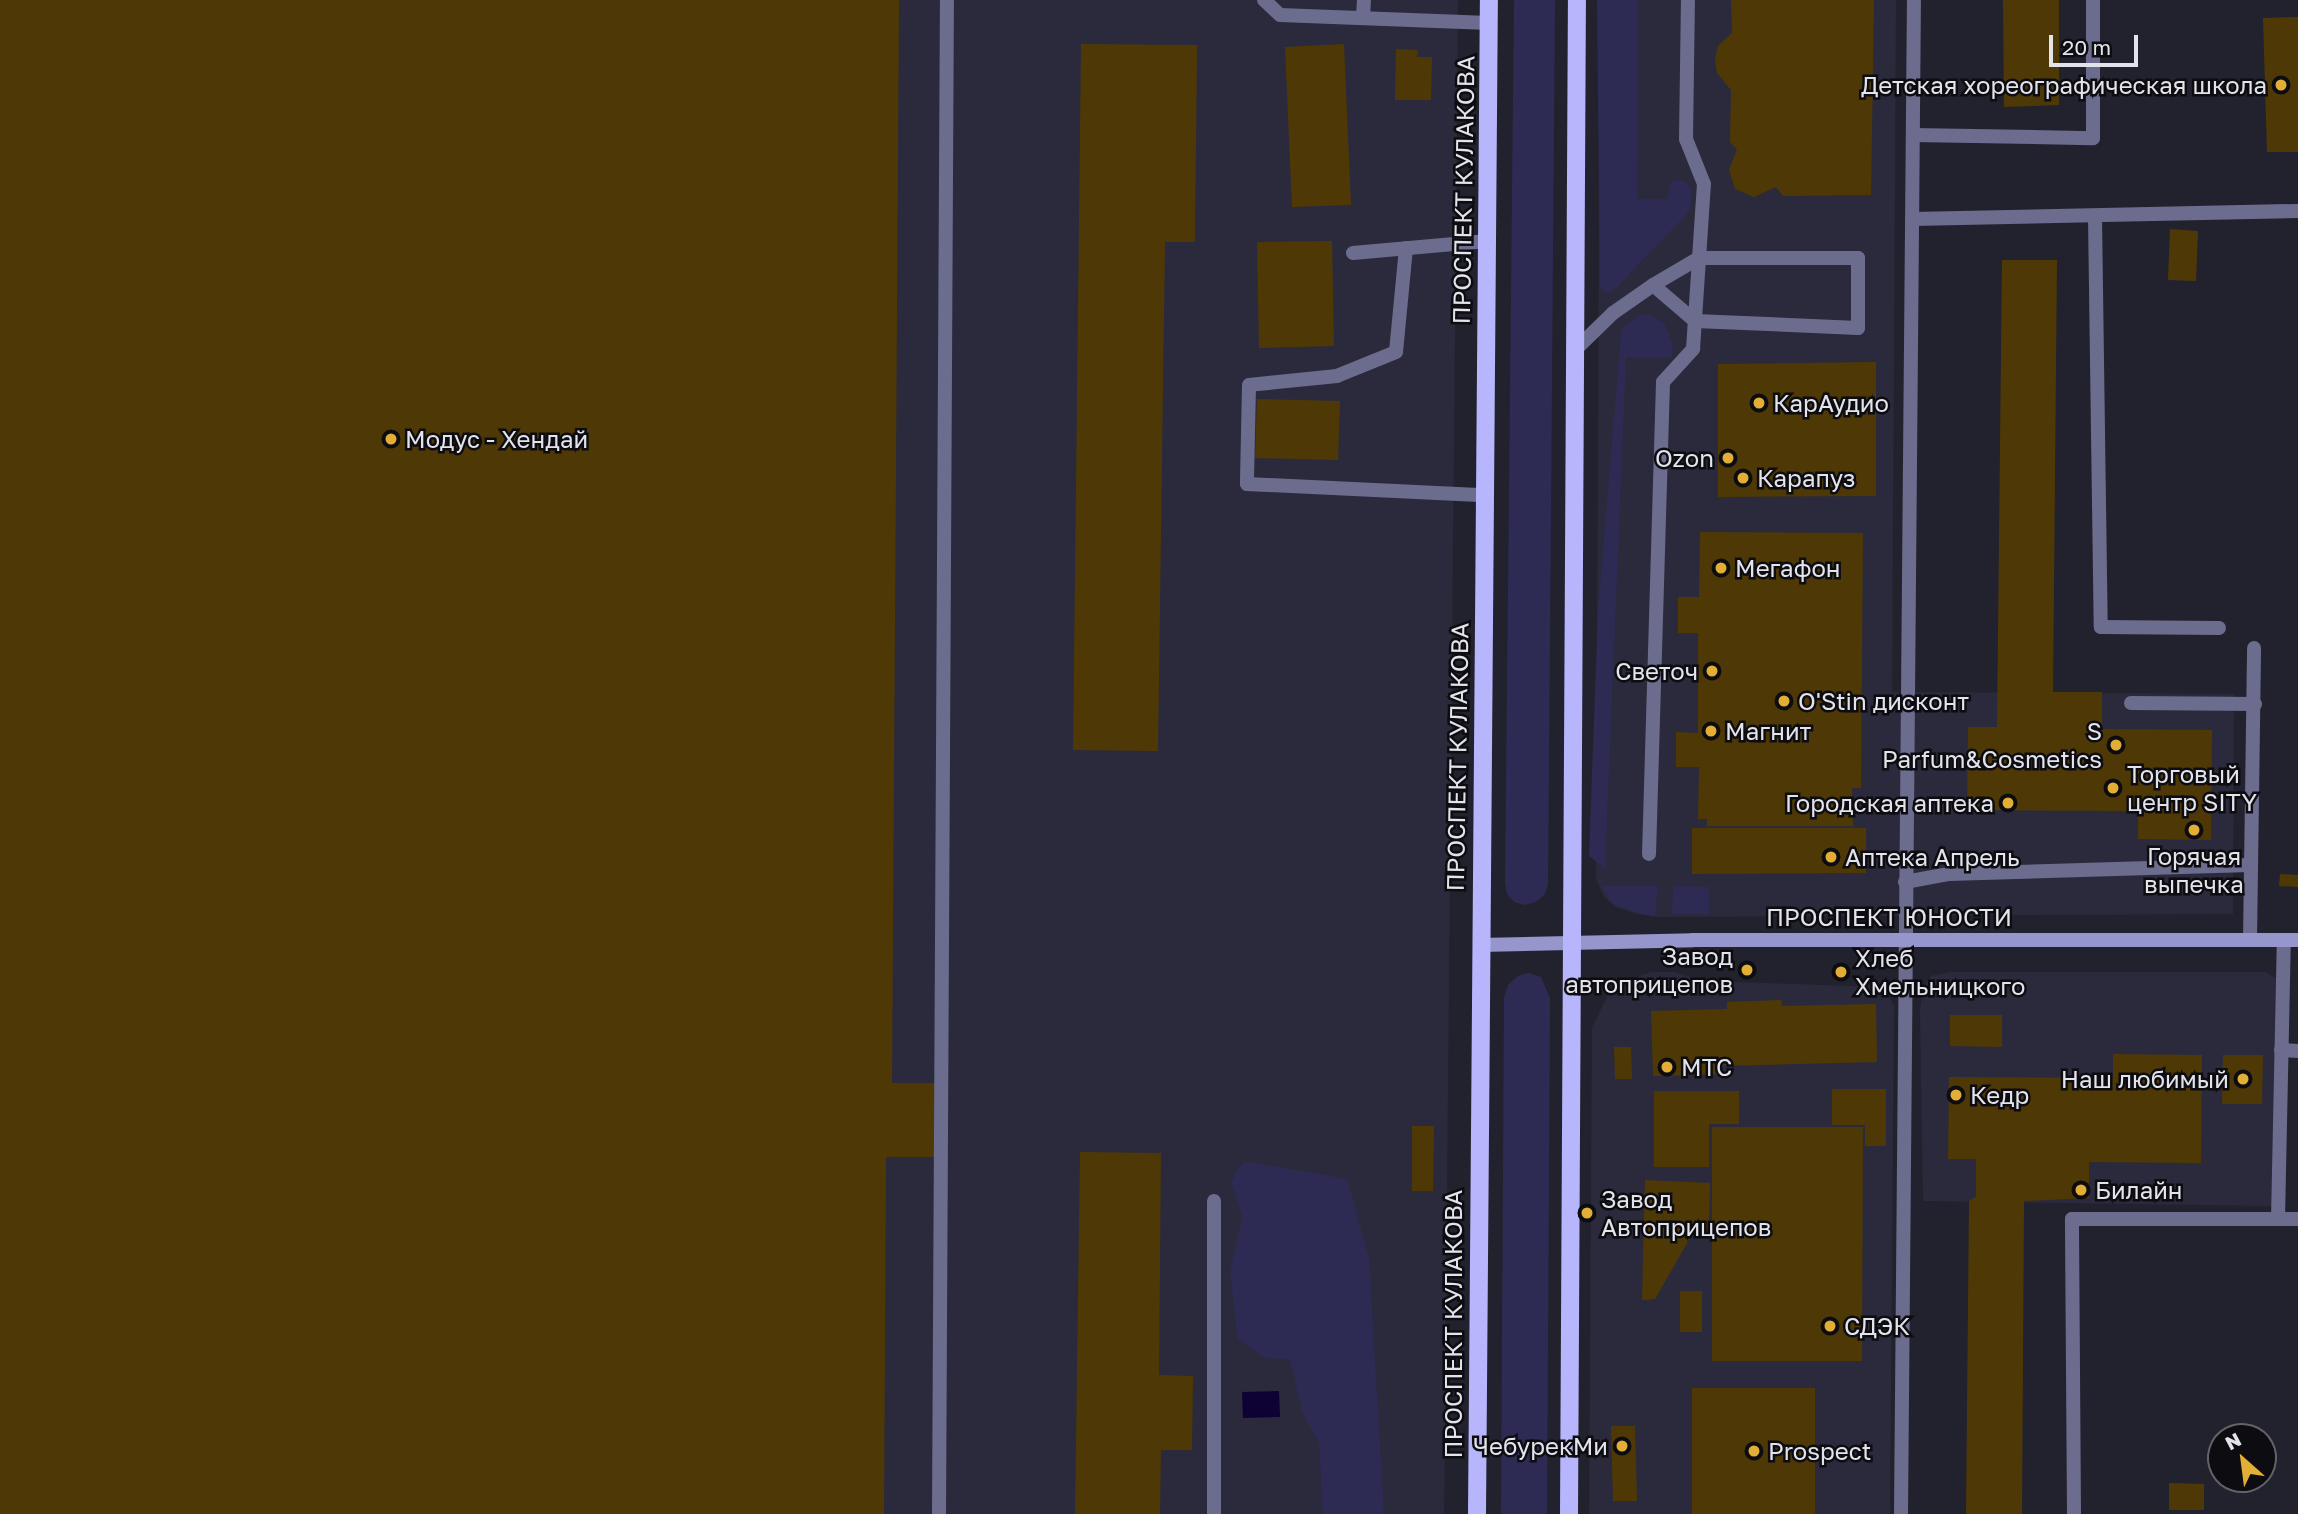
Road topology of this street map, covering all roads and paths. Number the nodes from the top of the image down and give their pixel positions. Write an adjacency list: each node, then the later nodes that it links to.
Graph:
1 (947, 0): 40 (street)
2 (1264, 0): 9 (street)
3 (1363, 0): 9 (street)
4 (1489, 0): 10 (main road, ПРОСПЕКТ КУЛАКОВА)
5 (1577, 0): 21 (main road)
6 (1688, 0): 18 (street)
7 (1914, 0): 11 (street)
8 (2093, 0): 11 (street)
9 (1363, 18): 10 (street)
10 (1489, 23): 15 (main road, ПРОСПЕКТ КУЛАКОВА)
11 (1913, 135): 14 (street)
12 (2298, 211): 13 (street)
13 (2095, 217): 14 (street); 23 (street)
14 (1912, 219): 29 (street)
15 (1487, 241): 16 (street); 22 (main road, ПРОСПЕКТ КУЛАКОВА)
16 (1406, 248): 17 (street); 22 (street)
17 (1353, 253)
18 (1699, 258): 19 (street); 20 (street); 20 (street)
19 (1653, 285): 20 (street); 21 (street)
20 (1695, 321): 27 (street)
21 (1575, 350): 33 (main road)
22 (1484, 495): 34 (main road, ПРОСПЕКТ КУЛАКОВА)
23 (2219, 628)
24 (2254, 648): 26 (street)
25 (2131, 703): 26 (street)
26 (2255, 704): 28 (street)
27 (1649, 854)
28 (2250, 865): 29 (street); 31 (street)
29 (1905, 882): 30 (street)
30 (1904, 940): 31 (main road, ПРОСПЕКТ ЮНОСТИ); 33 (main road, ПРОСПЕКТ ЮНОСТИ); 44 (street)
31 (2250, 940): 32 (main road, ПРОСПЕКТ ЮНОСТИ)
32 (2291, 940): 35 (street)
33 (1570, 941): 34 (main road, ПРОСПЕКТ ЮНОСТИ); 43 (main road)
34 (1480, 944): 42 (main road, ПРОСПЕКТ КУЛАКОВА)
35 (2281, 1050): 36 (street); 38 (street)
36 (2298, 1051)
37 (1214, 1200): 41 (street)
38 (2278, 1219): 39 (street); 45 (street)
39 (2298, 1219)
40 (939, 1514)
41 (1214, 1514)
42 (1477, 1514)
43 (1569, 1514)
44 (1900, 1514)
45 (2074, 1514)

